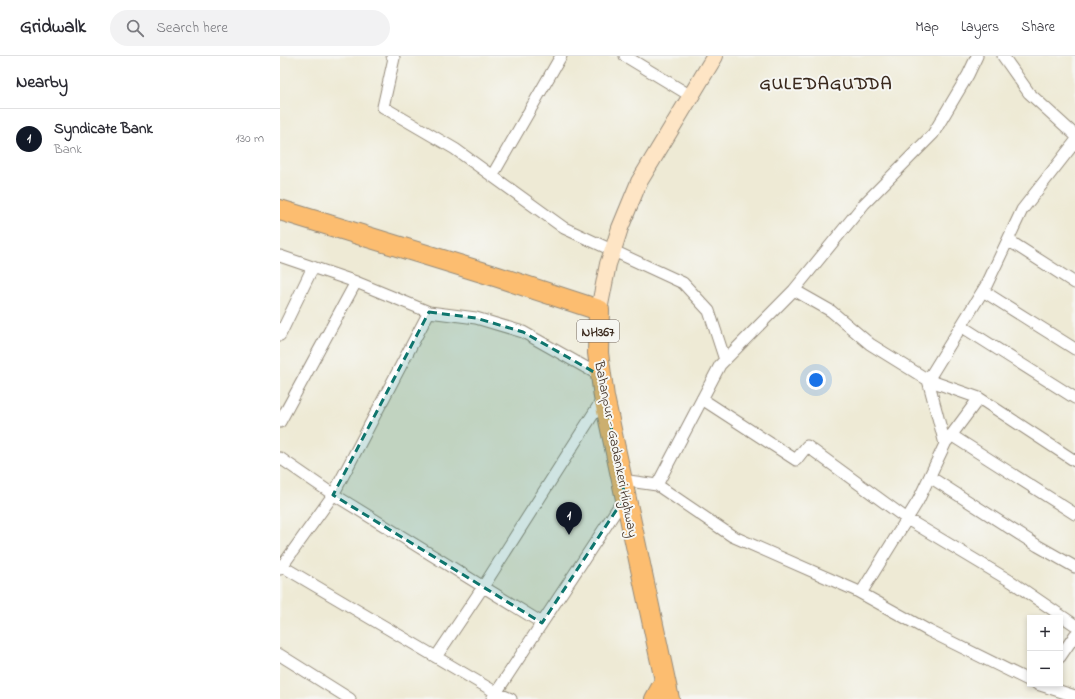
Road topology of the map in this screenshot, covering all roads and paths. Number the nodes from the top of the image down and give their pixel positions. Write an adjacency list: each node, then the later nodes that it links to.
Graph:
1 (392, 56): 10 (street)
2 (561, 56): 10 (street)
3 (625, 56): 7 (street)
4 (715, 56): 7 (street)
5 (977, 56): 18 (street)
6 (1002, 56): 8 (street)
7 (691, 96): 13 (street)
8 (1075, 135)
9 (1075, 142): 12 (street)
10 (492, 176): 13 (street)
11 (280, 210): 20 (highway, NH367)
12 (1008, 240): 17 (street); 19 (street)
13 (612, 250): 20 (street); 25 (street)
14 (280, 256): 15 (street)
15 (313, 267): 16 (street); 23 (street)
16 (356, 282): 21 (street); 32 (street)
17 (1075, 283)
18 (794, 290): 25 (street); 27 (street)
19 (984, 291): 22 (street); 24 (street)
20 (599, 310): 26 (highway, Bahanpur - Gadankeri Highway / NH367)
21 (429, 312): 26 (street); 39 (street)
22 (961, 326): 27 (street); 30 (street)
23 (280, 335)
24 (1075, 349)
25 (725, 360): 31 (street)
26 (601, 376): 28 (highway, Bahanpur - Gadankeri Highway / NH367)
27 (928, 380): 29 (street); 33 (street)
28 (604, 397): 38 (highway, Bahanpur - Gadankeri Highway / NH367); 44 (street)
29 (979, 398): 33 (street); 35 (street)
30 (1075, 398)
31 (702, 399): 37 (street); 41 (street)
32 (280, 422)
33 (948, 440): 36 (street); 40 (street)
34 (280, 458): 39 (street)
35 (1075, 461)
36 (930, 477): 41 (street); 43 (street)
37 (657, 485): 38 (street); 45 (street)
38 (623, 488): 46 (street); 52 (highway, Bahanpur - Gadankeri Highway / NH367)
39 (333, 494): 42 (street); 44 (street)
40 (1075, 514)
41 (907, 519): 45 (street); 47 (street)
42 (281, 566): 51 (street)
43 (1075, 567)
44 (483, 586): 46 (street); 51 (street)
45 (861, 593): 53 (street)
46 (542, 623): 55 (street)
47 (1075, 625)
48 (1075, 635): 49 (street)
49 (1063, 653)
50 (280, 655): 57 (street)
51 (436, 657): 55 (street)
52 (665, 679): 59 (main road); 60 (highway, NH367)
53 (1027, 680)
54 (1049, 687): 56 (street)
55 (494, 696): 58 (street)
56 (1075, 696)
57 (350, 699)
58 (511, 699)
59 (654, 699)
60 (669, 699)

